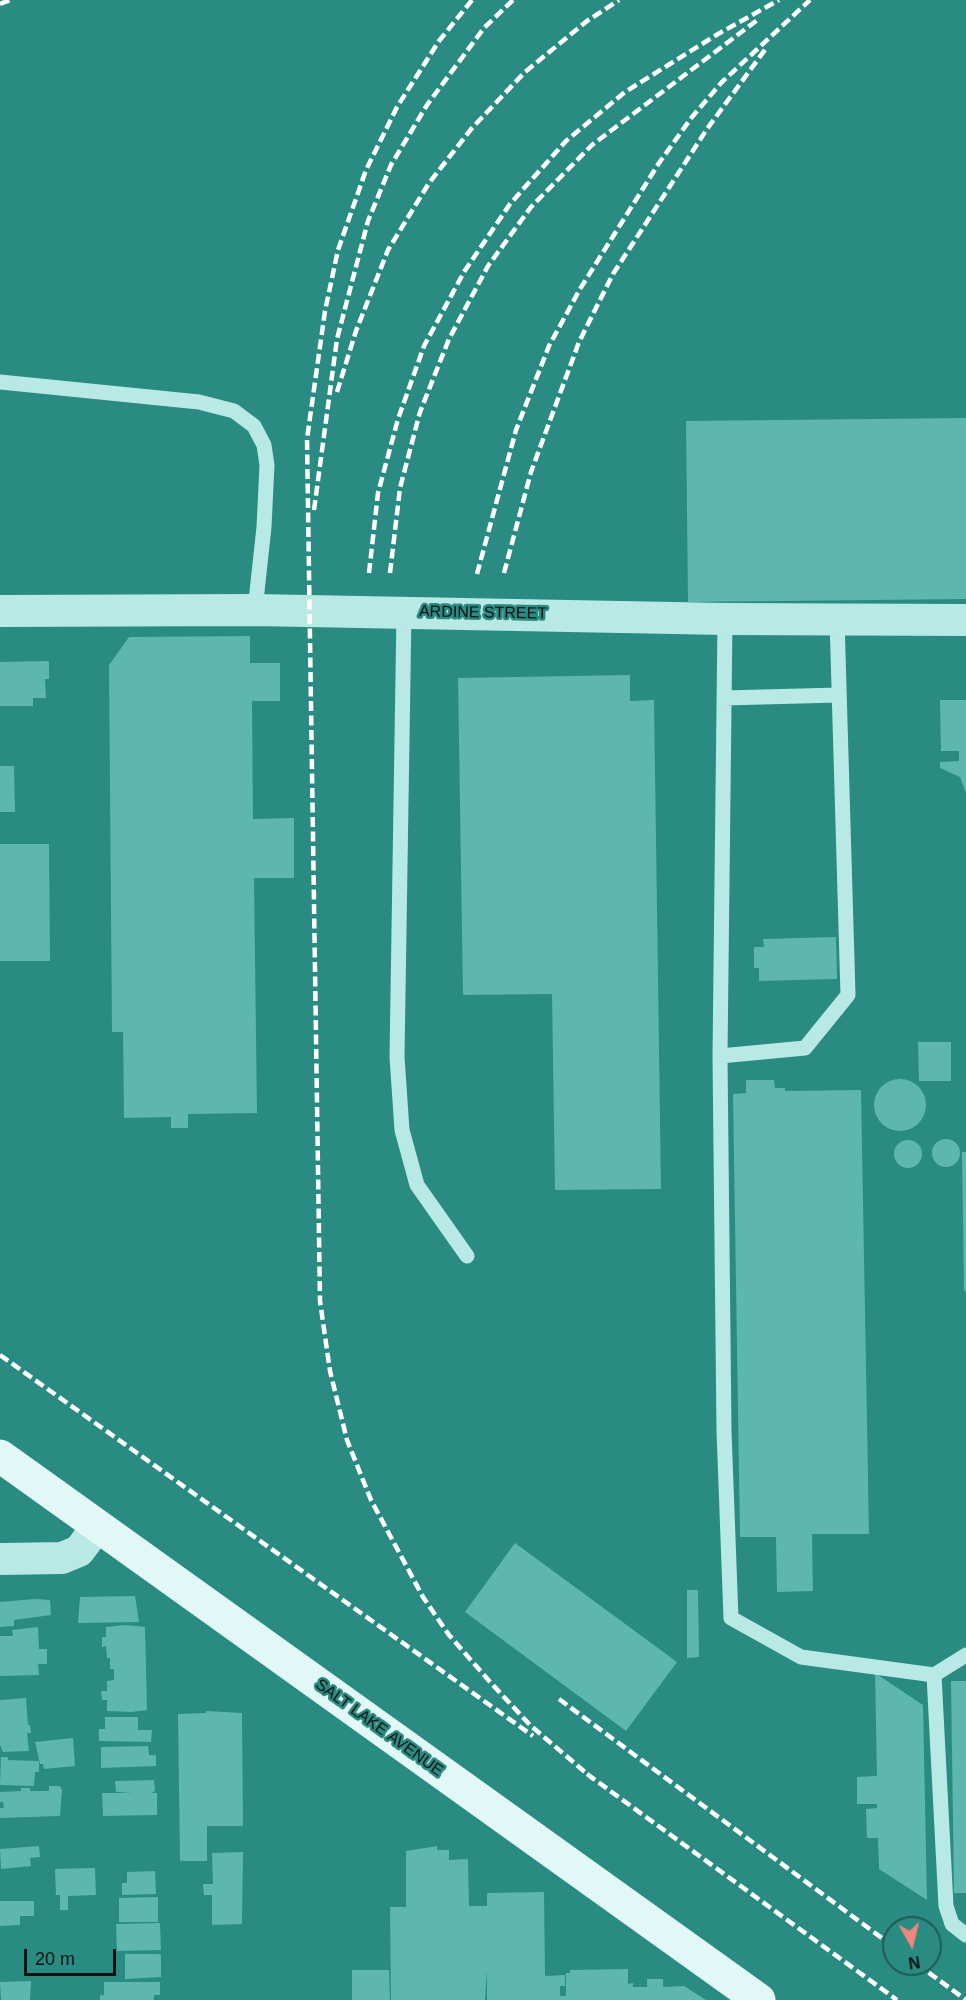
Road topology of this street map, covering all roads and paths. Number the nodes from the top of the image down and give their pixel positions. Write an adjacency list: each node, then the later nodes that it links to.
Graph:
1 (0, 382): 2 (lane)
2 (255, 610): 3 (street, ARDINE STREET); 4 (street, ARDINE STREET)
3 (0, 611)
4 (404, 612): 5 (street, ARDINE STREET); 11 (lane)
5 (725, 619): 6 (street, ARDINE STREET); 9 (lane)
6 (837, 619): 7 (street, ARDINE STREET); 8 (lane)
7 (966, 620)
8 (839, 695): 9 (lane); 10 (lane)
9 (724, 698): 10 (lane)
10 (720, 1056): 16 (lane)
11 (467, 1256)
12 (0, 1456): 13 (street, SALT LAKE AVENUE)
13 (97, 1527): 14 (street); 18 (street, SALT LAKE AVENUE)
14 (0, 1559)
15 (966, 1655): 16 (lane)
16 (934, 1676): 17 (lane)
17 (966, 1935)
18 (759, 2000)

